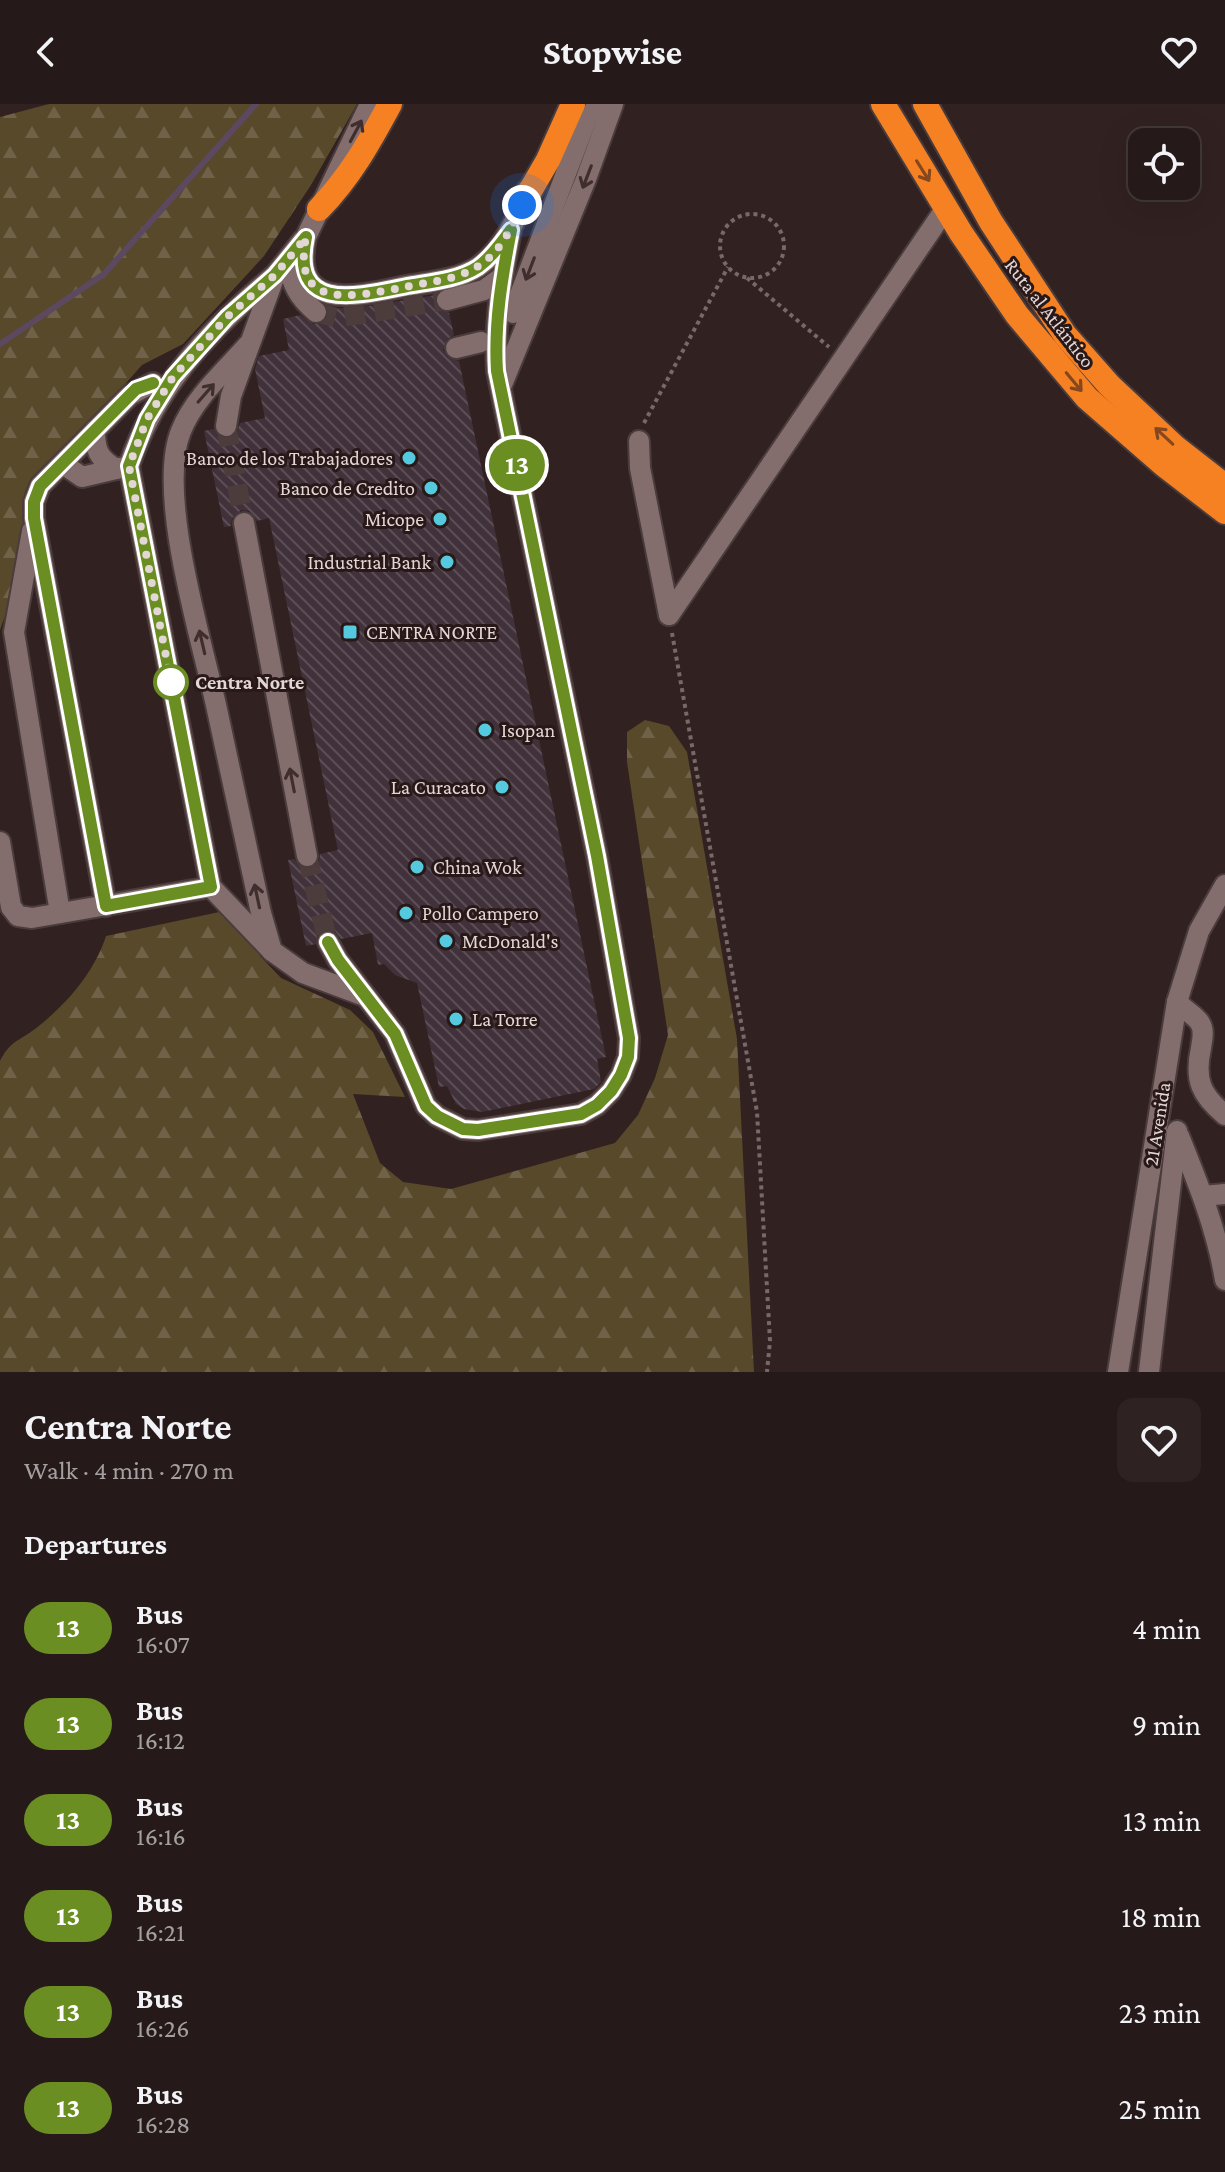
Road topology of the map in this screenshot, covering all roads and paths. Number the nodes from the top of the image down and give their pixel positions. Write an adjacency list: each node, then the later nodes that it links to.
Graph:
1 (370, 104): 11 (street, one-way to 1)
2 (390, 104): 11 (highway)
3 (559, 104): 9 (street)
4 (613, 104): 27 (street, one-way to 27)
5 (883, 104): 10 (highway, Ruta al Atlántico, one-way to 10)
6 (909, 104): 21 (highway)
7 (925, 104): 21 (highway, Ruta al Atlántico)
8 (587, 108): 9 (highway); 20 (street, one-way to 20)
9 (522, 205): 12 (street)
10 (946, 208): 25 (street); 34 (highway, Ruta al Atlántico, one-way to 34)
11 (319, 209): 13 (street)
12 (511, 230): 13 (street); 16 (street)
13 (306, 237): 15 (street)
14 (728, 267): 17 (path); 17 (path); 30 (path)
15 (281, 268): 19 (street); 23 (street); 32 (street)
16 (502, 277): 18 (street); 27 (street)
17 (747, 277): 25 (path)
18 (447, 300)
19 (316, 312)
20 (513, 313)
21 (1065, 335): 33 (highway, Ruta al Atlántico, one-way to 21)
22 (481, 342): 24 (street)
23 (248, 345): 28 (street); 45 (street, one-way to 23)
24 (456, 348)
25 (843, 359): 37 (street)
26 (153, 383): 29 (street)
27 (500, 391): 46 (street)
28 (226, 426)
29 (95, 430): 31 (street); 32 (street)
30 (639, 441): 37 (street)
31 (63, 464): 32 (street); 35 (street)
32 (122, 468): 41 (street)
33 (1225, 486)
34 (1225, 512)
35 (34, 518): 42 (street); 43 (street)
36 (244, 523): 39 (street, one-way to 36)
37 (669, 615): 54 (path)
38 (0, 842): 43 (street)
39 (307, 856)
40 (1225, 885): 47 (street, 21 Avenida)
41 (211, 887): 42 (street); 45 (street)
42 (106, 906): 43 (street)
43 (60, 913)
44 (328, 942): 46 (street)
45 (272, 951): 46 (street)
46 (365, 996)
47 (1177, 1002): 48 (street, 21 Avenida); 49 (street)
48 (1162, 1091): 50 (street); 55 (street, 21 Avenida)
49 (1225, 1115)
50 (1177, 1131): 52 (street); 56 (street)
51 (1225, 1194): 52 (street)
52 (1203, 1196): 53 (street)
53 (1225, 1280)
54 (767, 1372)
55 (1118, 1372)
56 (1149, 1372)

